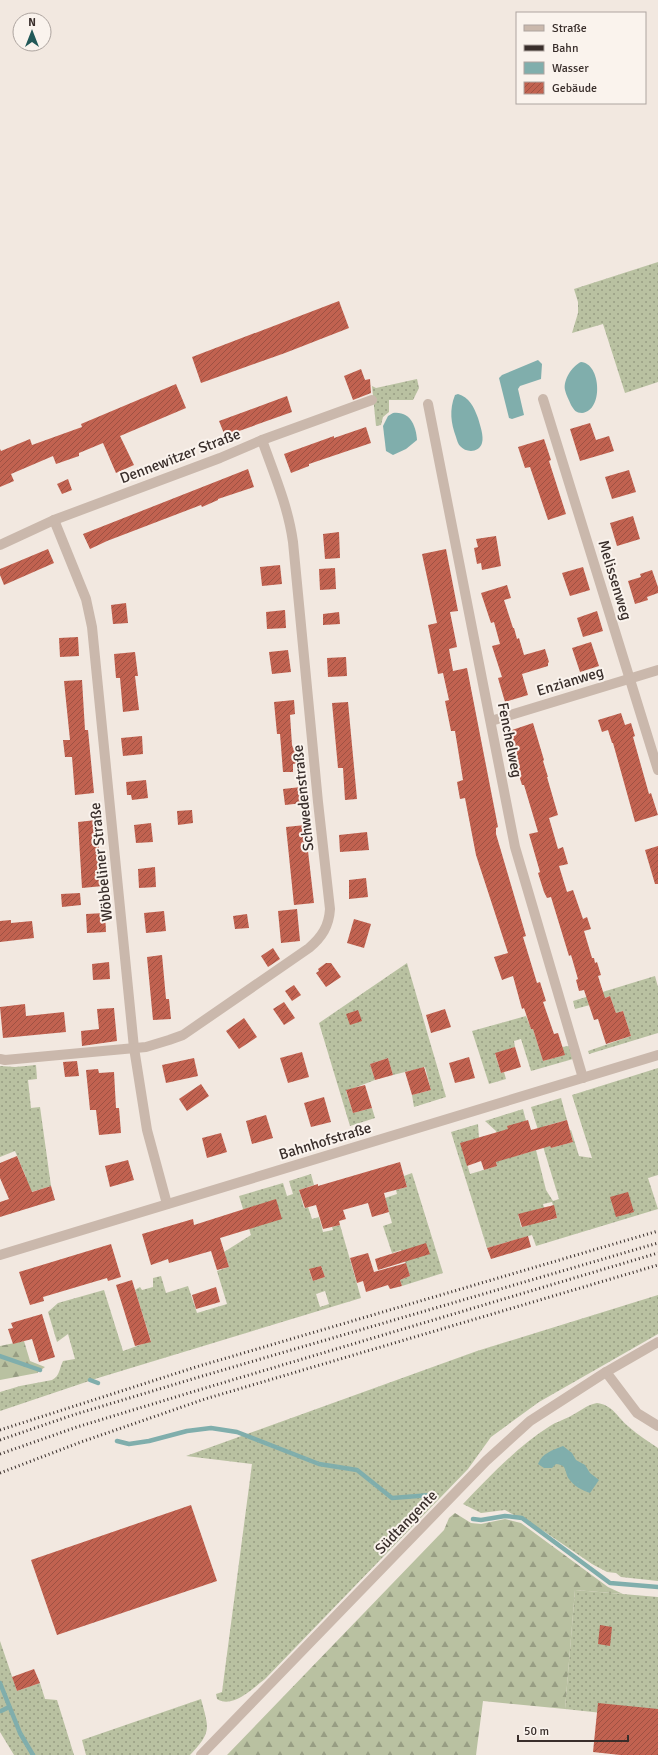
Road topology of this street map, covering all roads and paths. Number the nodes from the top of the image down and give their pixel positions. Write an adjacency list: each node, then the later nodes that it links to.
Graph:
1 (543, 399): 8 (street, Melissenweg)
2 (372, 400): 4 (street, Dennewitzer Straße)
3 (428, 404): 9 (street, Fenchelweg)
4 (262, 440): 5 (street, Dennewitzer Straße); 11 (street, Schwedenstraße)
5 (54, 520): 6 (street, Dennewitzer Straße); 11 (street, Wöbbeliner Straße)
6 (0, 545)
7 (658, 670): 8 (street, Enzianweg)
8 (630, 678): 9 (street, Enzianweg); 10 (street, Melissenweg)
9 (491, 721): 14 (street, Fenchelweg)
10 (658, 770)
11 (134, 1048): 13 (street, Schwedenstraße); 15 (street, Wöbbeliner Straße)
12 (658, 1055): 14 (street, Bahnhofstraße)
13 (0, 1060)
14 (584, 1078): 15 (street, Bahnhofstraße)
15 (167, 1204): 16 (street, Bahnhofstraße)
16 (0, 1255)
17 (658, 1342): 18 (street, Südtangente)
18 (606, 1372): 19 (street); 20 (street, Südtangente)
19 (658, 1426)
20 (201, 1755)

